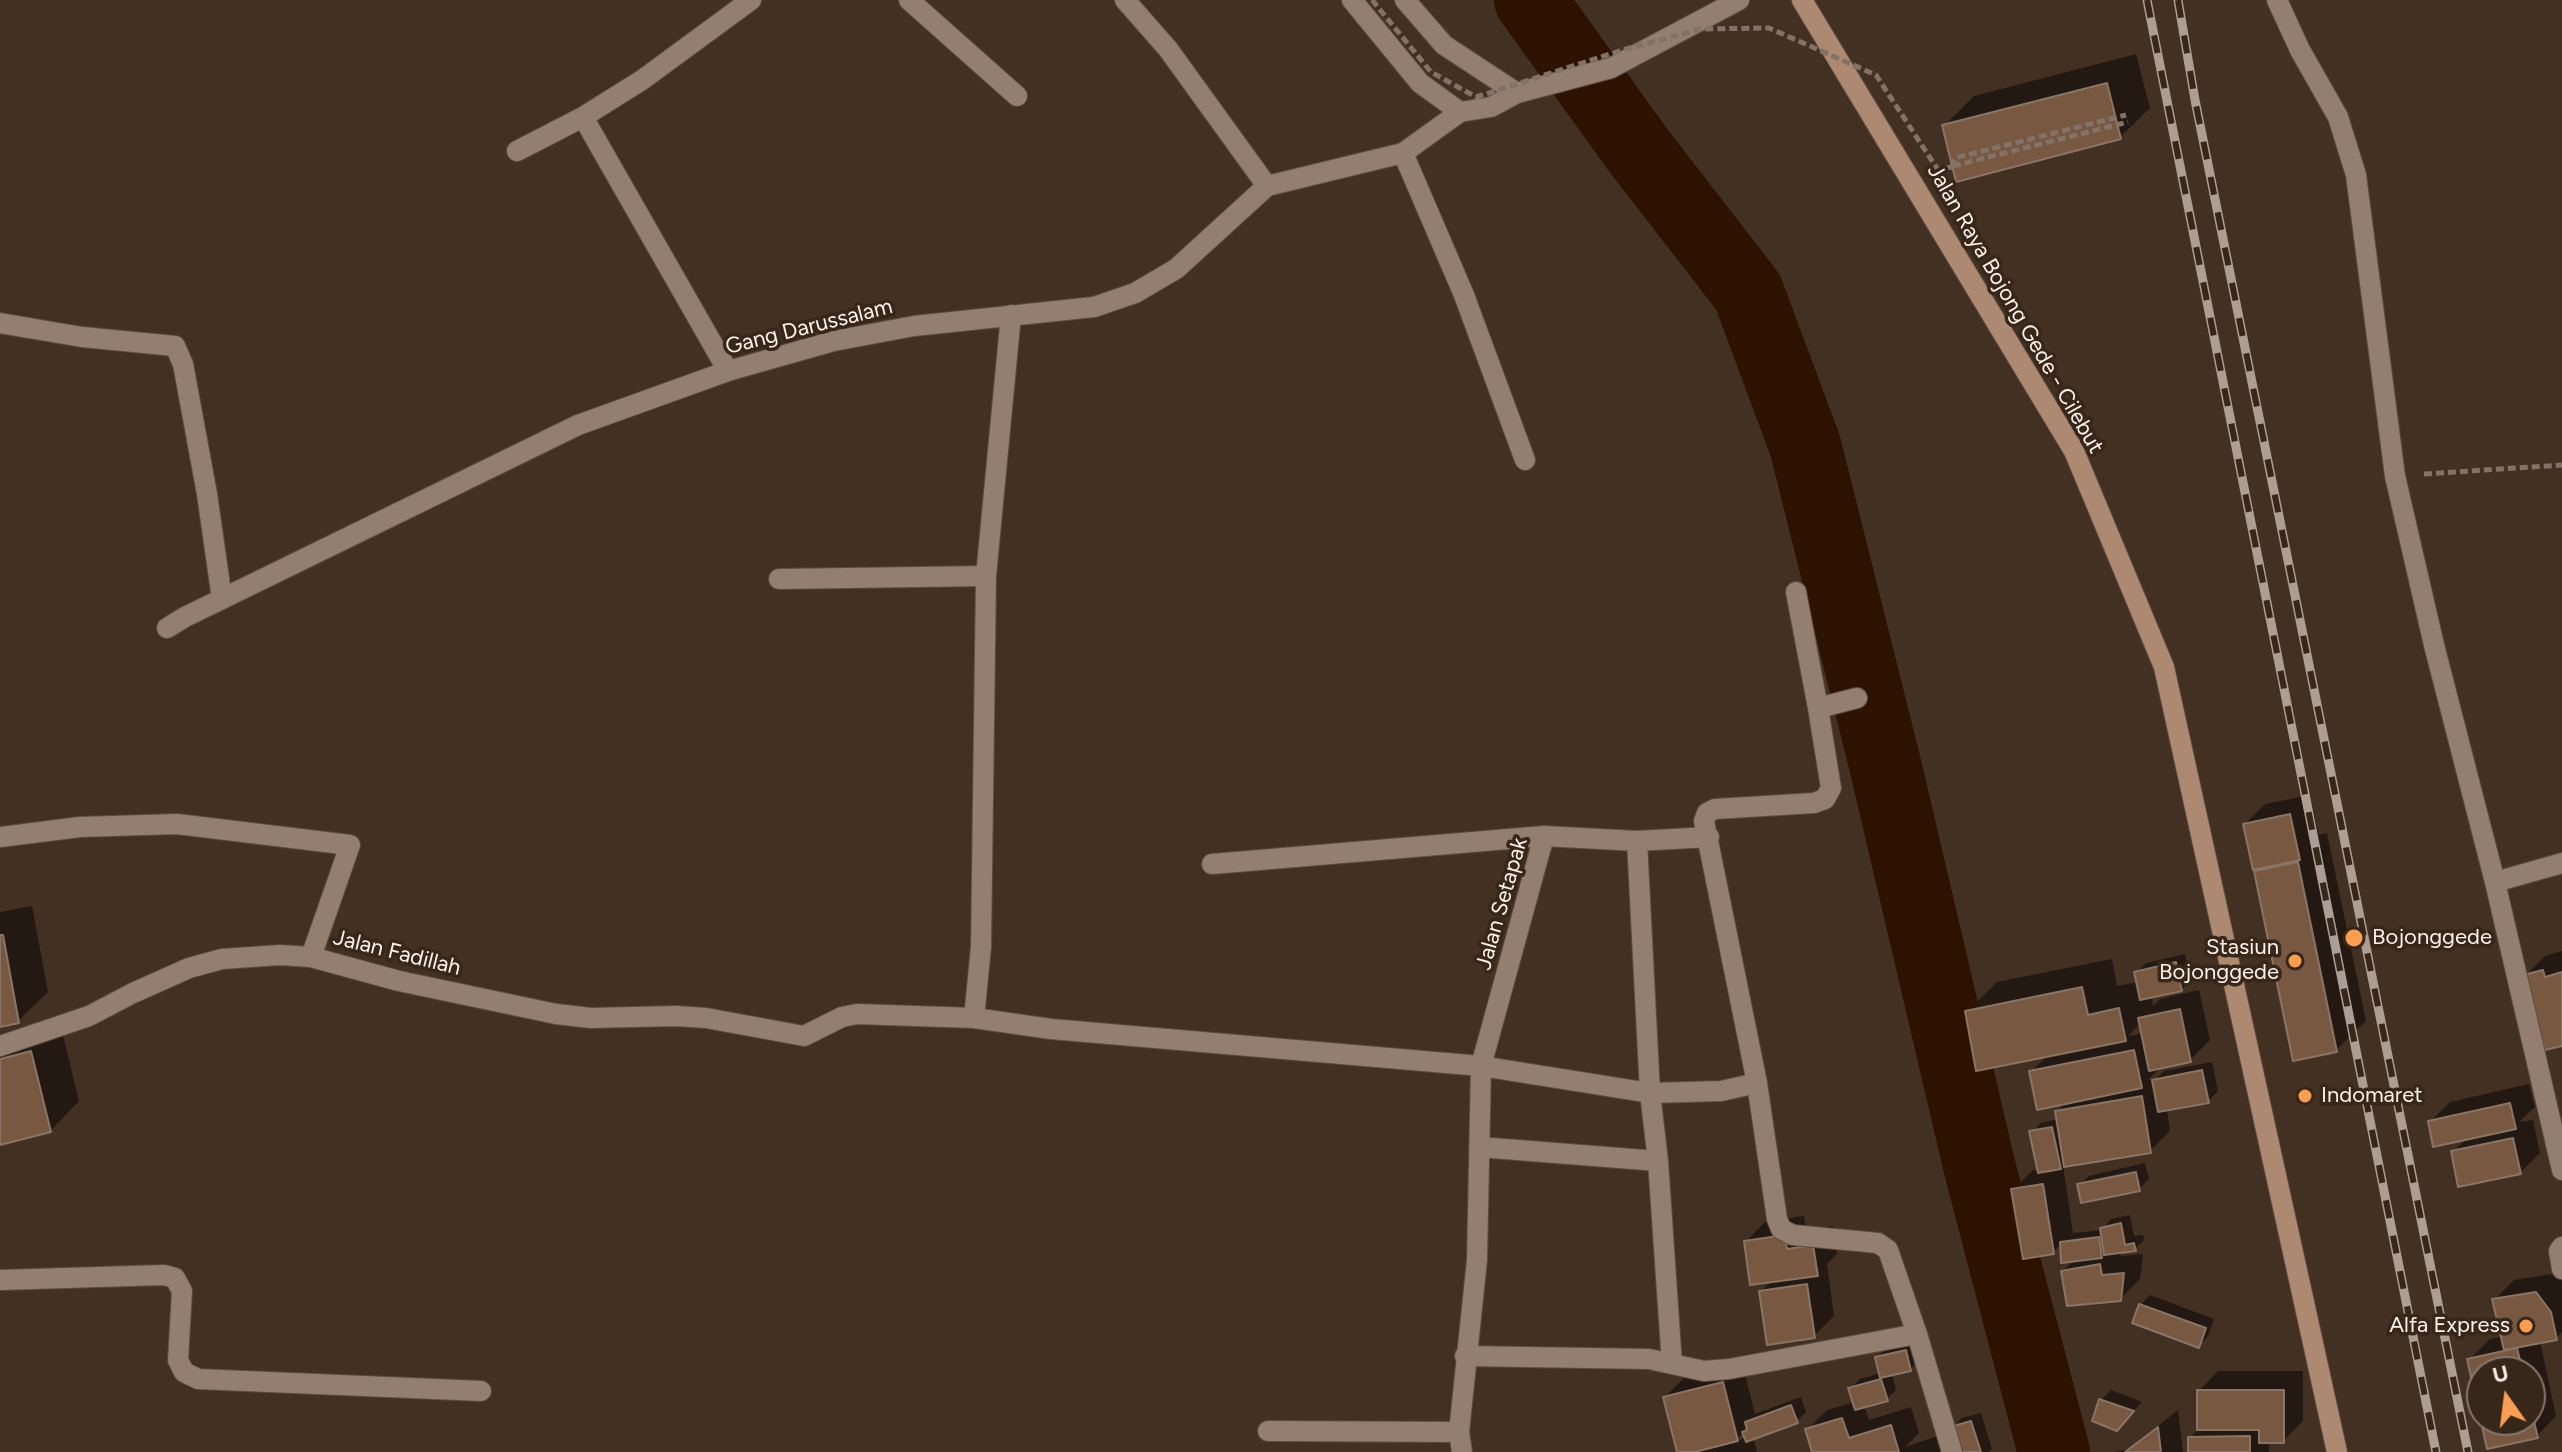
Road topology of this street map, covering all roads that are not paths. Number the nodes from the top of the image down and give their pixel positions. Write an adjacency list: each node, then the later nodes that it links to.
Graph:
1 (751, 0): 12 (street)
2 (909, 0): 10 (street)
3 (1125, 0): 15 (street)
4 (1352, 0): 11 (street)
5 (1405, 0): 9 (street)
6 (1739, 0): 9 (street)
7 (1802, 0): 53 (main road, Jalan Raya Bojong Gede - Cilebut)
8 (2277, 0): 33 (street)
9 (1517, 93): 11 (street)
10 (1017, 96)
11 (1460, 112): 14 (street, Gang Darussalam)
12 (583, 117): 13 (street); 18 (street)
13 (517, 151)
14 (1403, 153): 15 (street, Gang Darussalam); 19 (street)
15 (1267, 186): 16 (street, Gang Darussalam)
16 (1011, 315): 18 (street, Gang Darussalam); 20 (street)
17 (0, 323): 23 (street)
18 (728, 371): 23 (street, Gang Darussalam)
19 (1525, 460)
20 (986, 576): 21 (street); 35 (street)
21 (779, 579)
22 (1796, 592): 26 (street)
23 (222, 599): 24 (street, Gang Darussalam)
24 (167, 628)
25 (1857, 698): 26 (street)
26 (1818, 708): 29 (street)
27 (1544, 836): 30 (street, Jalan Setapak); 32 (street); 37 (street, Jalan Setapak)
28 (0, 837): 34 (street)
29 (1709, 837): 30 (street, Jalan Setapak); 38 (street)
30 (1637, 841): 39 (street)
31 (2562, 863): 33 (street)
32 (1212, 864)
33 (2495, 882): 42 (street)
34 (311, 957): 35 (street, Jalan Fadillah); 36 (street, Jalan Fadillah)
35 (974, 1018): 37 (street)
36 (0, 1046)
37 (1481, 1066): 39 (street); 40 (street, Jalan Setapak)
38 (1757, 1083): 39 (street); 46 (street)
39 (1650, 1093): 41 (street)
40 (1479, 1147): 41 (street); 47 (street, Jalan Setapak)
41 (1658, 1161): 48 (street)
42 (2562, 1170)
43 (2562, 1247): 44 (street)
44 (2562, 1269)
45 (0, 1280): 49 (street)
46 (1917, 1334): 48 (street); 52 (street)
47 (1465, 1356): 48 (street); 51 (street, Jalan Setapak)
48 (1672, 1364)
49 (481, 1391)
50 (1268, 1431): 51 (street)
51 (1460, 1442)
52 (1952, 1452)
53 (2337, 1452)

